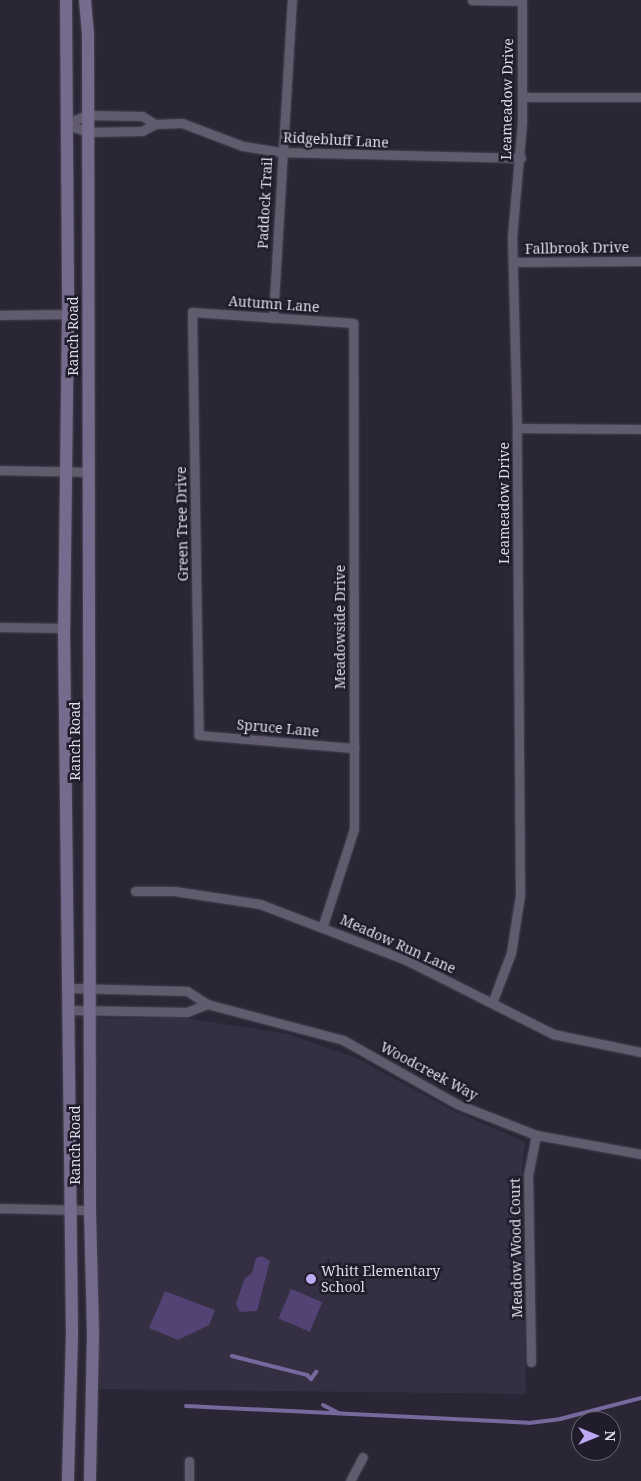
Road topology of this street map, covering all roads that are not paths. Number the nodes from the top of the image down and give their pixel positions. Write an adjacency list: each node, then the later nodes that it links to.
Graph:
1 (66, 0): 9 (main road, Ranch Road)
2 (85, 0): 8 (main road, Ranch Road)
3 (292, 0): 12 (street, Paddock Trail)
4 (472, 0): 5 (street)
5 (522, 0): 6 (street, Leameadow Drive)
6 (522, 97): 7 (street); 13 (street, Leameadow Drive)
7 (641, 97)
8 (87, 115): 9 (street); 10 (street); 11 (main road, Ranch Road)
9 (66, 124): 11 (street); 17 (main road, Ranch Road)
10 (155, 124): 11 (street); 12 (street, Ridgebluff Lane)
11 (87, 132): 25 (main road, Ranch Road)
12 (281, 152): 13 (street, Ridgebluff Lane); 19 (street, Paddock Trail)
13 (521, 158): 15 (street, Leameadow Drive)
14 (641, 261): 15 (street, Fallbrook Drive)
15 (513, 262): 21 (street, Leameadow Drive)
16 (192, 312): 19 (street, Autumn Lane); 28 (street, Green Tree Drive)
17 (68, 314): 18 (street); 24 (main road, Ranch Road)
18 (0, 315)
19 (273, 318): 20 (street, Autumn Lane)
20 (354, 324): 29 (street, Meadowside Drive)
21 (517, 428): 22 (street); 34 (street, Leameadow Drive)
22 (641, 429)
23 (0, 470): 24 (street)
24 (66, 471): 25 (street); 27 (main road, Ranch Road)
25 (89, 472): 33 (main road, Ranch Road)
26 (0, 627): 27 (street)
27 (64, 628): 32 (main road, Ranch Road)
28 (200, 735): 29 (street, Spruce Lane)
29 (354, 748): 31 (street, Meadowside Drive)
30 (135, 891): 31 (street, Meadow Run Lane)
31 (323, 925): 34 (street, Meadow Run Lane)
32 (70, 988): 33 (street, Woodcreek Way); 36 (main road, Ranch Road)
33 (91, 988): 35 (street, Woodcreek Way); 37 (main road, Ranch Road)
34 (492, 1003): 38 (street, Meadow Run Lane)
35 (207, 1004): 37 (street); 39 (street, Woodcreek Way)
36 (70, 1010): 37 (street); 42 (main road, Ranch Road)
37 (91, 1010): 43 (main road, Ranch Road)
38 (641, 1052)
39 (536, 1135): 40 (street, Woodcreek Way); 44 (street, Meadow Wood Court)
40 (641, 1154)
41 (0, 1208): 42 (street)
42 (70, 1210): 43 (street); 47 (main road, Ranch Road)
43 (90, 1210): 48 (main road, Ranch Road)
44 (531, 1362)
45 (363, 1457): 50 (street)
46 (189, 1461): 49 (street)
47 (68, 1481)
48 (90, 1481)
49 (189, 1481)
50 (350, 1481)

